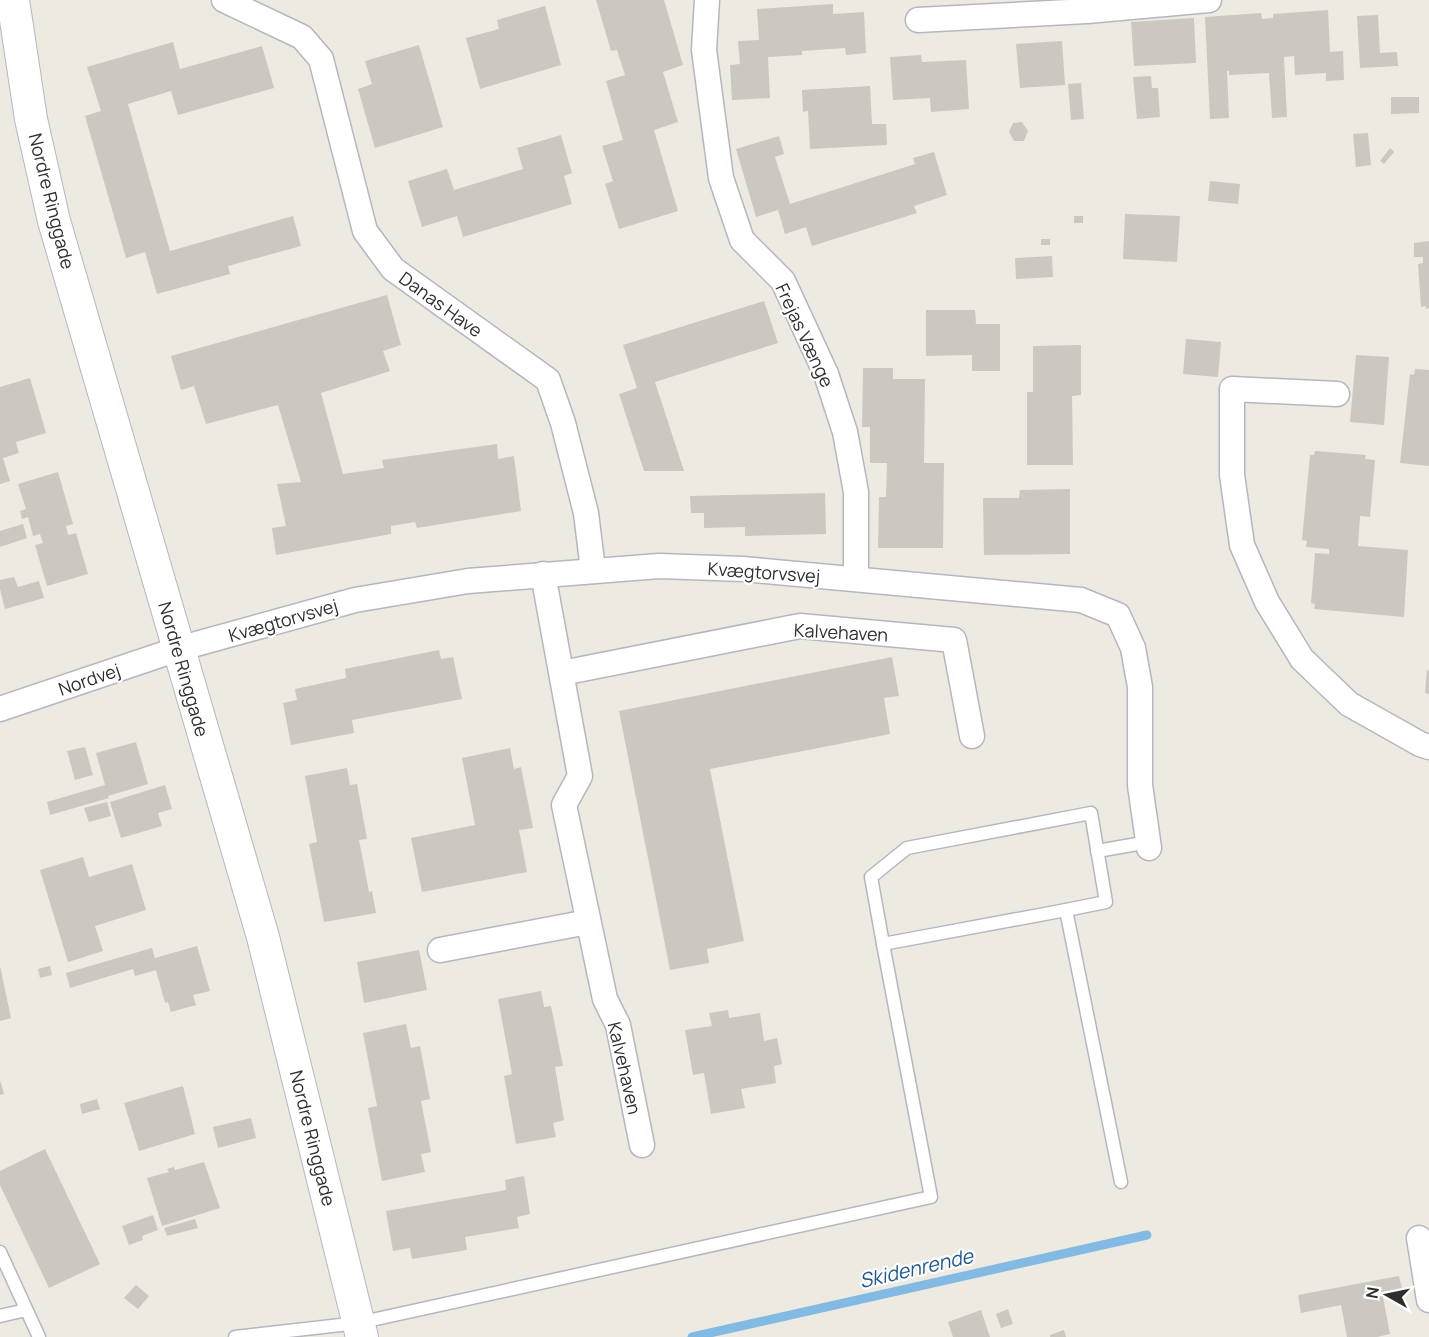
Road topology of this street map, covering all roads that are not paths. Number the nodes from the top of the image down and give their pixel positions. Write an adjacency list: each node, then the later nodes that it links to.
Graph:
1 (13, 0): 11 (street, Nordre Ringgade)
2 (224, 0): 8 (street, Danas Have)
3 (707, 0): 10 (street, Frejas Vænge)
4 (1209, 0): 5 (street)
5 (1086, 5): 6 (street)
6 (918, 20)
7 (1337, 394): 15 (street)
8 (592, 570): 9 (street, Kvægtorvsvej); 10 (street, Kvægtorvsvej)
9 (543, 574): 11 (street, Kvægtorvsvej); 12 (street, Kalvehaven)
10 (856, 578): 16 (street, Kvægtorvsvej)
11 (178, 649): 13 (street, Nordvej); 29 (street, Nordre Ringgade)
12 (562, 673): 14 (street, Kalvehaven); 19 (street, Kalvehaven)
13 (0, 709)
14 (972, 736)
15 (1429, 747)
16 (1149, 845): 17 (lane)
17 (1097, 851): 18 (lane); 20 (lane)
18 (1066, 910): 20 (lane); 23 (lane)
19 (588, 922): 21 (street); 22 (street, Kalvehaven)
20 (883, 944): 29 (lane)
21 (440, 950)
22 (642, 1145)
23 (1121, 1182)
24 (1419, 1238): 26 (street)
25 (0, 1252): 27 (lane)
26 (1429, 1300)
27 (26, 1310): 28 (lane); 30 (lane)
28 (0, 1316)
29 (360, 1330): 31 (lane)
30 (39, 1337)
31 (235, 1337)

